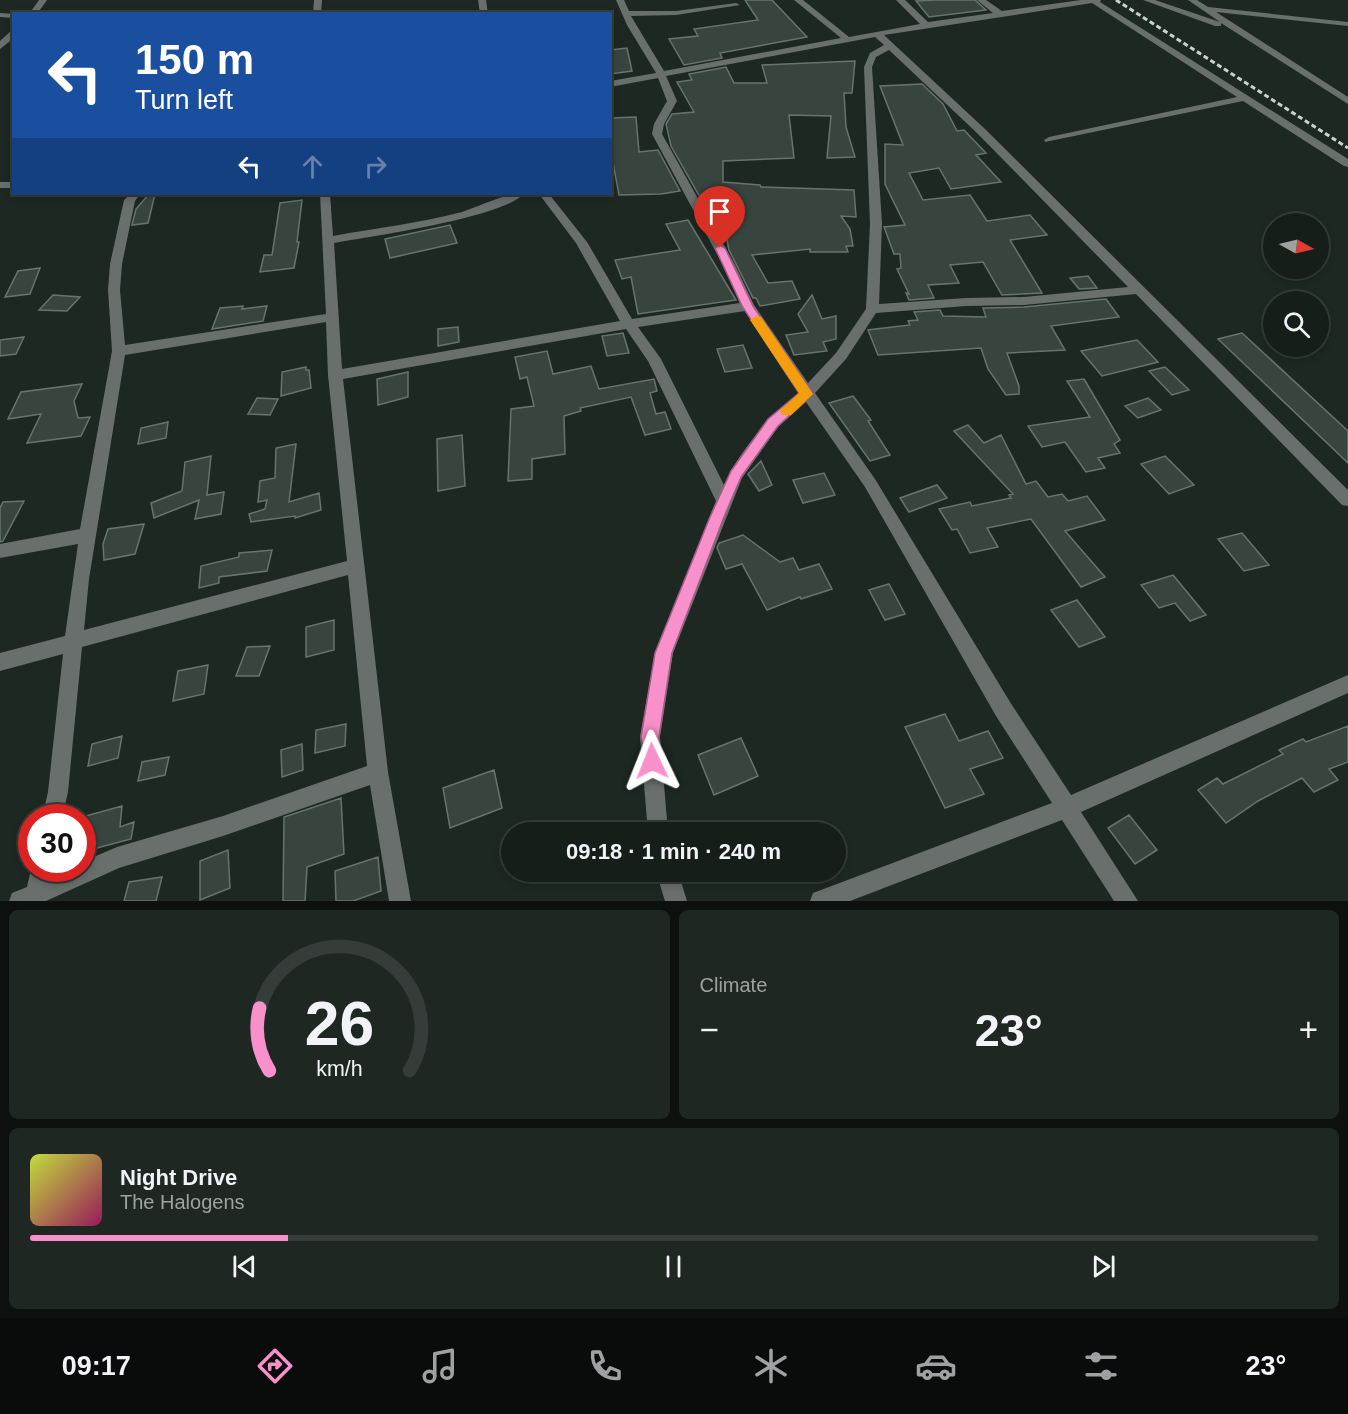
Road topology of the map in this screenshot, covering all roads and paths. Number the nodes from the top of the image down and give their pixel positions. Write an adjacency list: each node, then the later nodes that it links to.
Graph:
1 (620, 0): 11 (street)
2 (798, 0): 17 (street)
3 (900, 0): 12 (street)
4 (981, 0): 10 (street)
5 (1094, 0): 10 (street); 23 (street)
6 (1148, 0): 14 (street)
7 (1192, 0): 9 (street)
8 (736, 5): 11 (street)
9 (1206, 9): 13 (street); 14 (street)
10 (999, 13): 12 (street)
11 (626, 14): 20 (street)
12 (926, 24): 15 (street)
13 (1348, 24)
14 (1235, 29): 22 (street)
15 (877, 34): 17 (street); 19 (street)
16 (12, 35): 18 (street)
17 (847, 39): 20 (street)
18 (0, 46)
19 (891, 46): 32 (street); 34 (street)
20 (659, 75): 21 (street); 33 (street)
21 (612, 84)
22 (1343, 94): 24 (street)
23 (1244, 98): 25 (street); 26 (street)
24 (1348, 101)
25 (1049, 140)
26 (1348, 164)
27 (134, 195): 37 (street)
28 (325, 195): 31 (street)
29 (517, 195): 31 (street)
30 (545, 195): 36 (street)
31 (328, 241): 35 (street)
32 (1137, 290): 34 (street); 40 (street)
33 (748, 306): 36 (street); 39 (street)
34 (872, 309): 39 (street)
35 (332, 316): 37 (street); 38 (street)
36 (630, 325): 38 (street); 41 (street)
37 (119, 351): 42 (street)
38 (335, 375): 44 (street)
39 (806, 394): 41 (street); 50 (street)
40 (1348, 500)
41 (724, 501): 51 (street)
42 (87, 535): 43 (street); 45 (street)
43 (0, 551)
44 (356, 566): 45 (street); 48 (street)
45 (74, 642): 46 (street); 49 (street)
46 (0, 662)
47 (1348, 684): 50 (street)
48 (378, 772): 54 (street); 56 (street)
49 (55, 804)
50 (1066, 808): 55 (street); 58 (street)
51 (657, 822)
52 (36, 882): 54 (street)
53 (670, 882): 57 (street)
54 (30, 899)
55 (833, 899)
56 (400, 901)
57 (676, 901)
58 (1127, 901)

